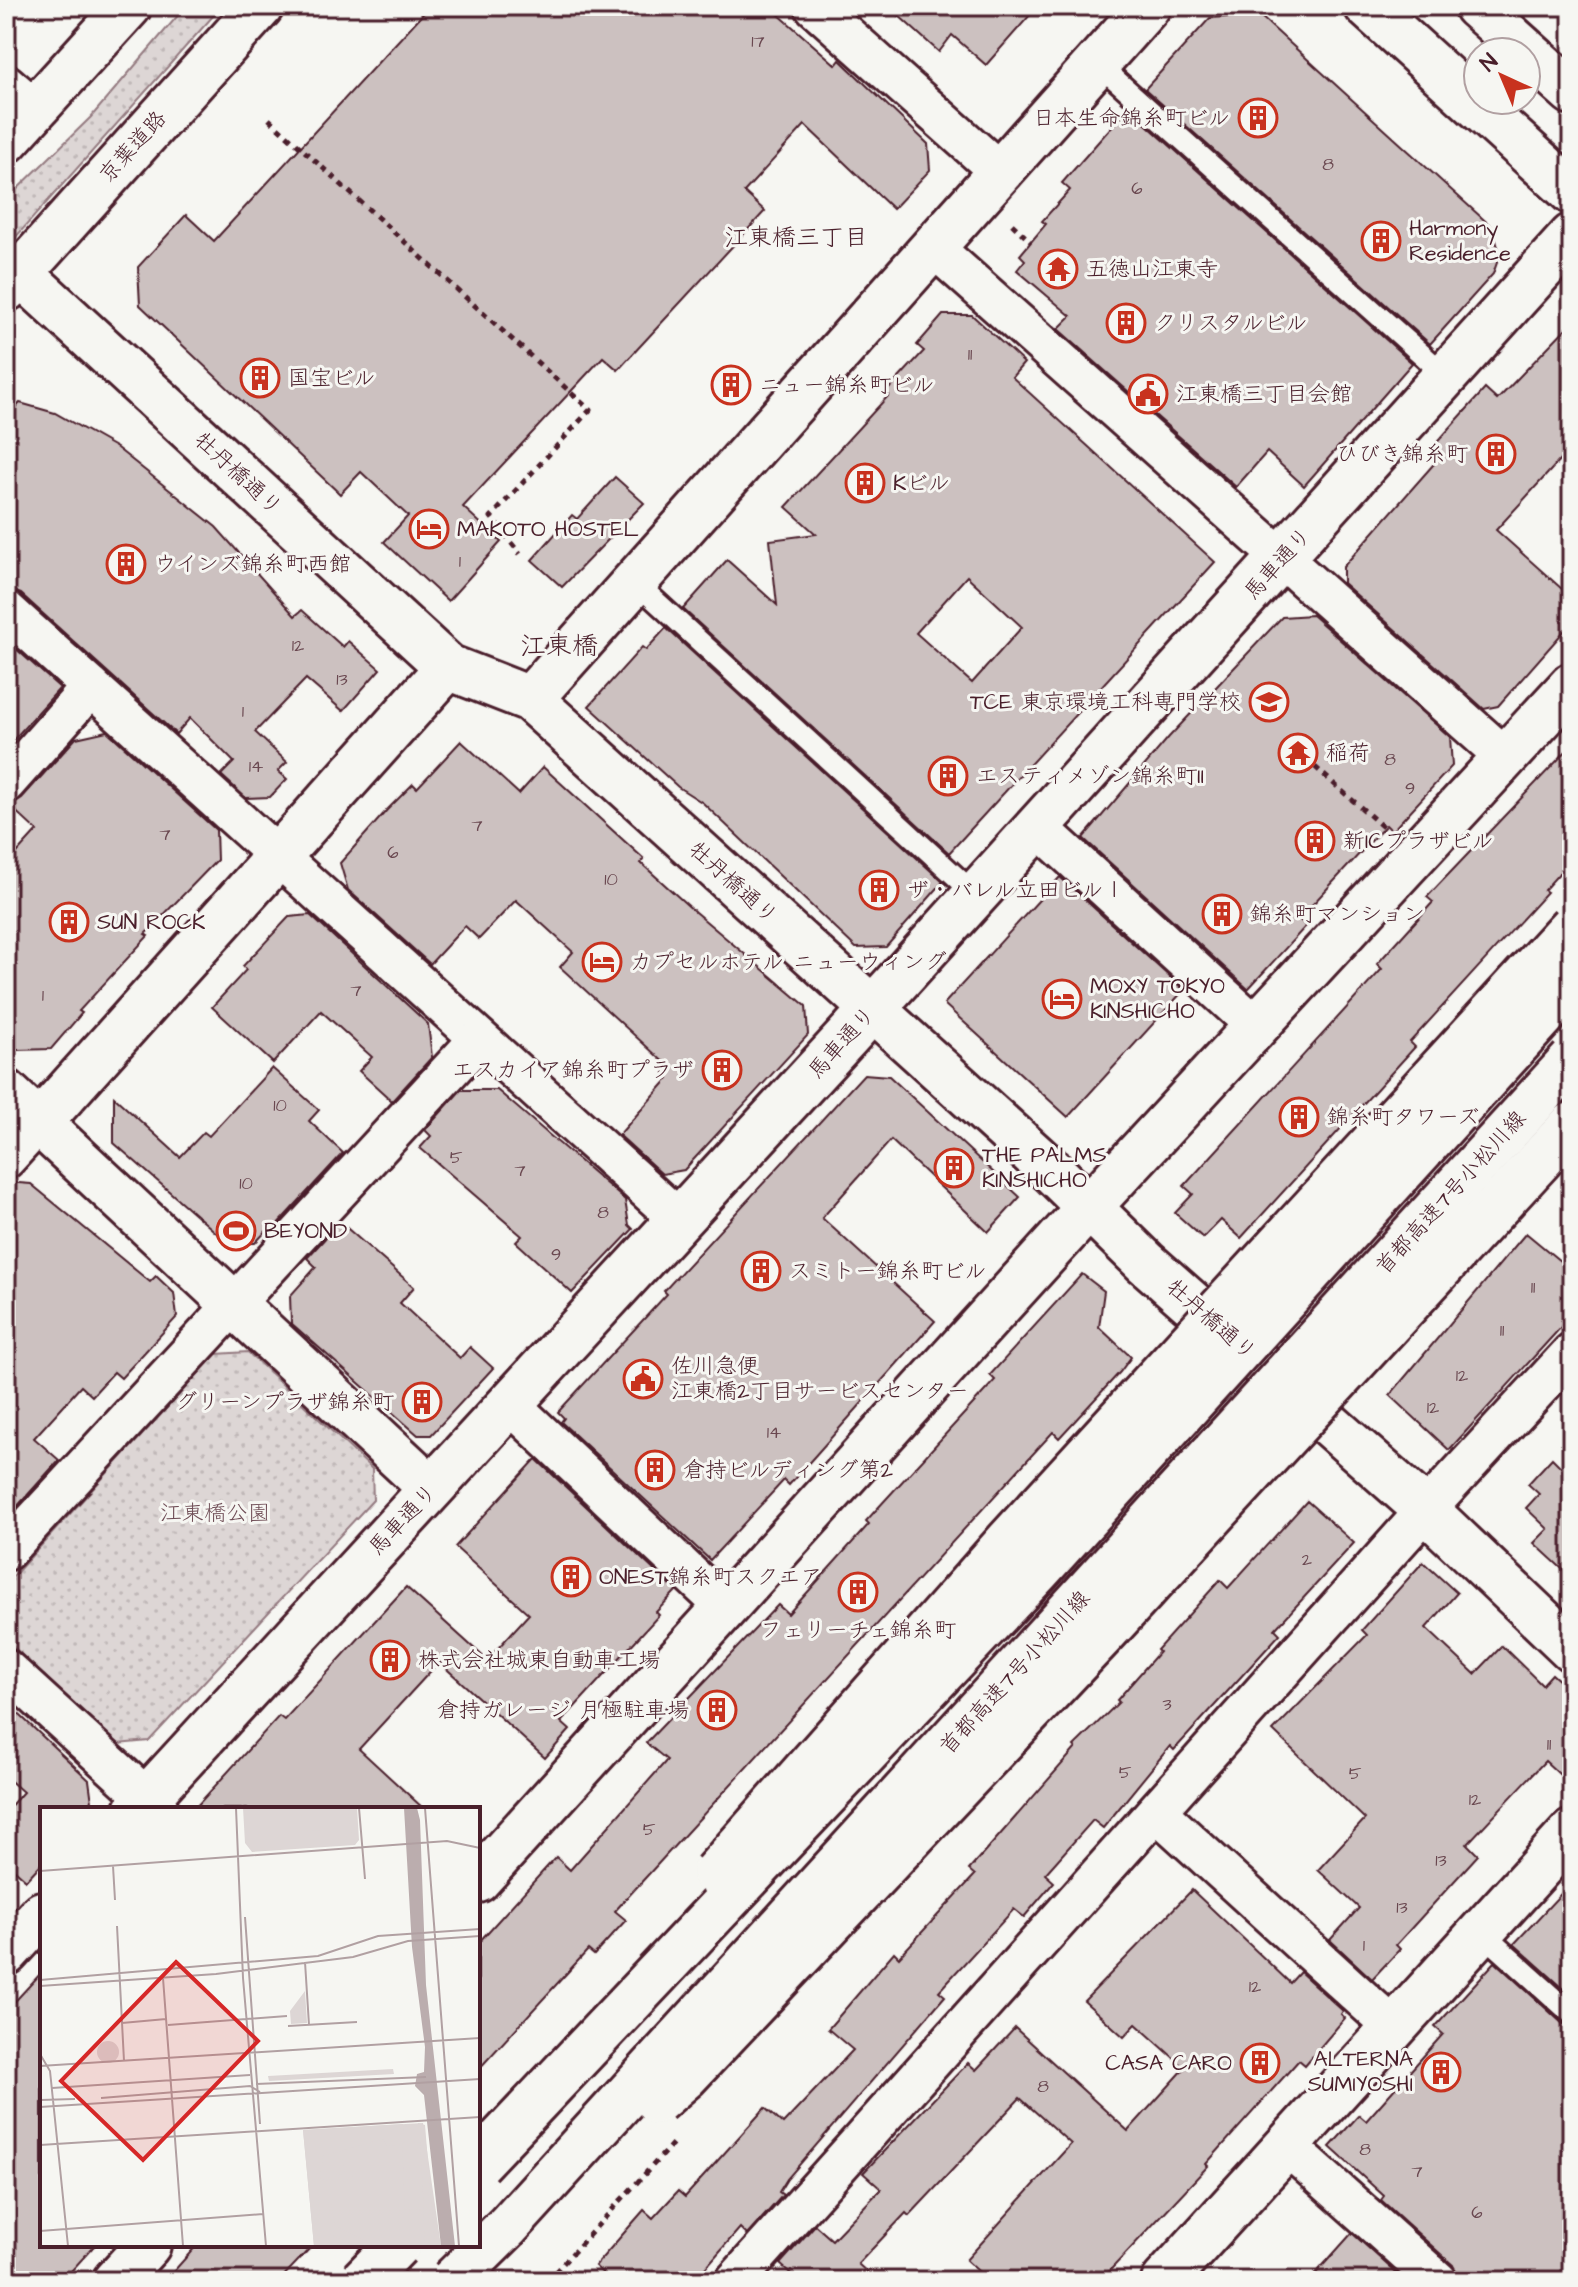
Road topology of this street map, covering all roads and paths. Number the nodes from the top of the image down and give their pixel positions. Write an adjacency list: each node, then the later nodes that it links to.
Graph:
1 (129, 6): 9 (main road)
2 (261, 6): 18 (main road, 京葉道路)
3 (814, 6): 12 (street)
4 (1148, 6): 7 (main road)
5 (1367, 6): 13 (main road)
6 (1476, 6): 8 (main road)
7 (1097, 63): 12 (main road); 19 (lane)
8 (1572, 92)
9 (21, 96): 11 (main road)
10 (269, 119): 20 (path)
11 (6, 141)
12 (1000, 172): 17 (main road)
13 (1572, 192)
14 (1008, 221): 16 (path)
15 (1572, 236): 19 (main road, 馬車通り)
16 (1031, 242)
17 (933, 247): 21 (street); 22 (main road)
18 (13, 281): 24 (main road, 牡丹橋通り)
19 (1446, 376): 21 (main road, 馬車通り)
20 (520, 554)
21 (1283, 558): 28 (street); 31 (main road, 馬車通り)
22 (635, 582): 27 (main road); 34 (lane)
23 (6, 610): 26 (street)
24 (448, 667): 27 (main road, 牡丹橋通り); 33 (main road)
25 (1572, 685): 28 (main road)
26 (91, 687): 30 (street); 33 (street)
27 (530, 699): 37 (main road, 牡丹橋通り)
28 (1505, 757): 32 (main road)
29 (1306, 759): 32 (path)
30 (6, 783)
31 (1037, 826): 34 (main road, 馬車通り); 38 (street)
32 (1415, 855): 38 (main road)
33 (277, 859): 39 (street); 42 (main road)
34 (976, 895): 37 (main road, 馬車通り)
35 (1572, 926): 65 (main road, bridge)
36 (1572, 984): 65 (main road, bridge)
37 (872, 1009): 45 (main road, 牡丹橋通り); 46 (main road, 馬車通り)
38 (1256, 1026): 45 (main road)
39 (478, 1040): 46 (street); 47 (street)
40 (1572, 1060): 68 (main road, 首都高速7号小松川線, bridge)
41 (6, 1092): 42 (main road)
42 (39, 1123): 44 (street); 47 (main road)
43 (1572, 1125): 68 (main road, bridge)
44 (6, 1159)
45 (1089, 1207): 51 (main road, 牡丹橋通り); 53 (main road)
46 (680, 1220): 49 (main road, 馬車通り)
47 (232, 1303): 50 (main road); 52 (street)
48 (1572, 1352): 51 (street)
49 (511, 1405): 50 (main road, 馬車通り); 53 (street)
50 (431, 1488): 56 (main road, 馬車通り)
51 (1426, 1510): 54 (main road, 牡丹橋通り); 57 (street)
52 (6, 1551)
53 (725, 1607): 59 (main road)
54 (1572, 1649)
55 (10, 1679): 56 (street)
56 (148, 1805)
57 (1157, 1812): 64 (street); 74 (street)
58 (1572, 1832): 61 (main road)
59 (480, 1878)
60 (40, 1916): 62 (main road)
61 (1481, 1932): 63 (lane); 64 (main road)
62 (6, 1953)
63 (1572, 2014)
64 (1393, 2027): 66 (main road)
65 (560, 2079): 67 (main road, bridge)
66 (1287, 2146): 75 (main road); 76 (street)
67 (480, 2161)
68 (508, 2226): 73 (main road, 首都高速7号小松川線, bridge)
69 (146, 2247): 71 (main road)
70 (395, 2247): 72 (main road, bridge)
71 (115, 2281)
72 (362, 2281)
73 (452, 2281)
74 (735, 2281)
75 (1164, 2281)
76 (1438, 2281)

